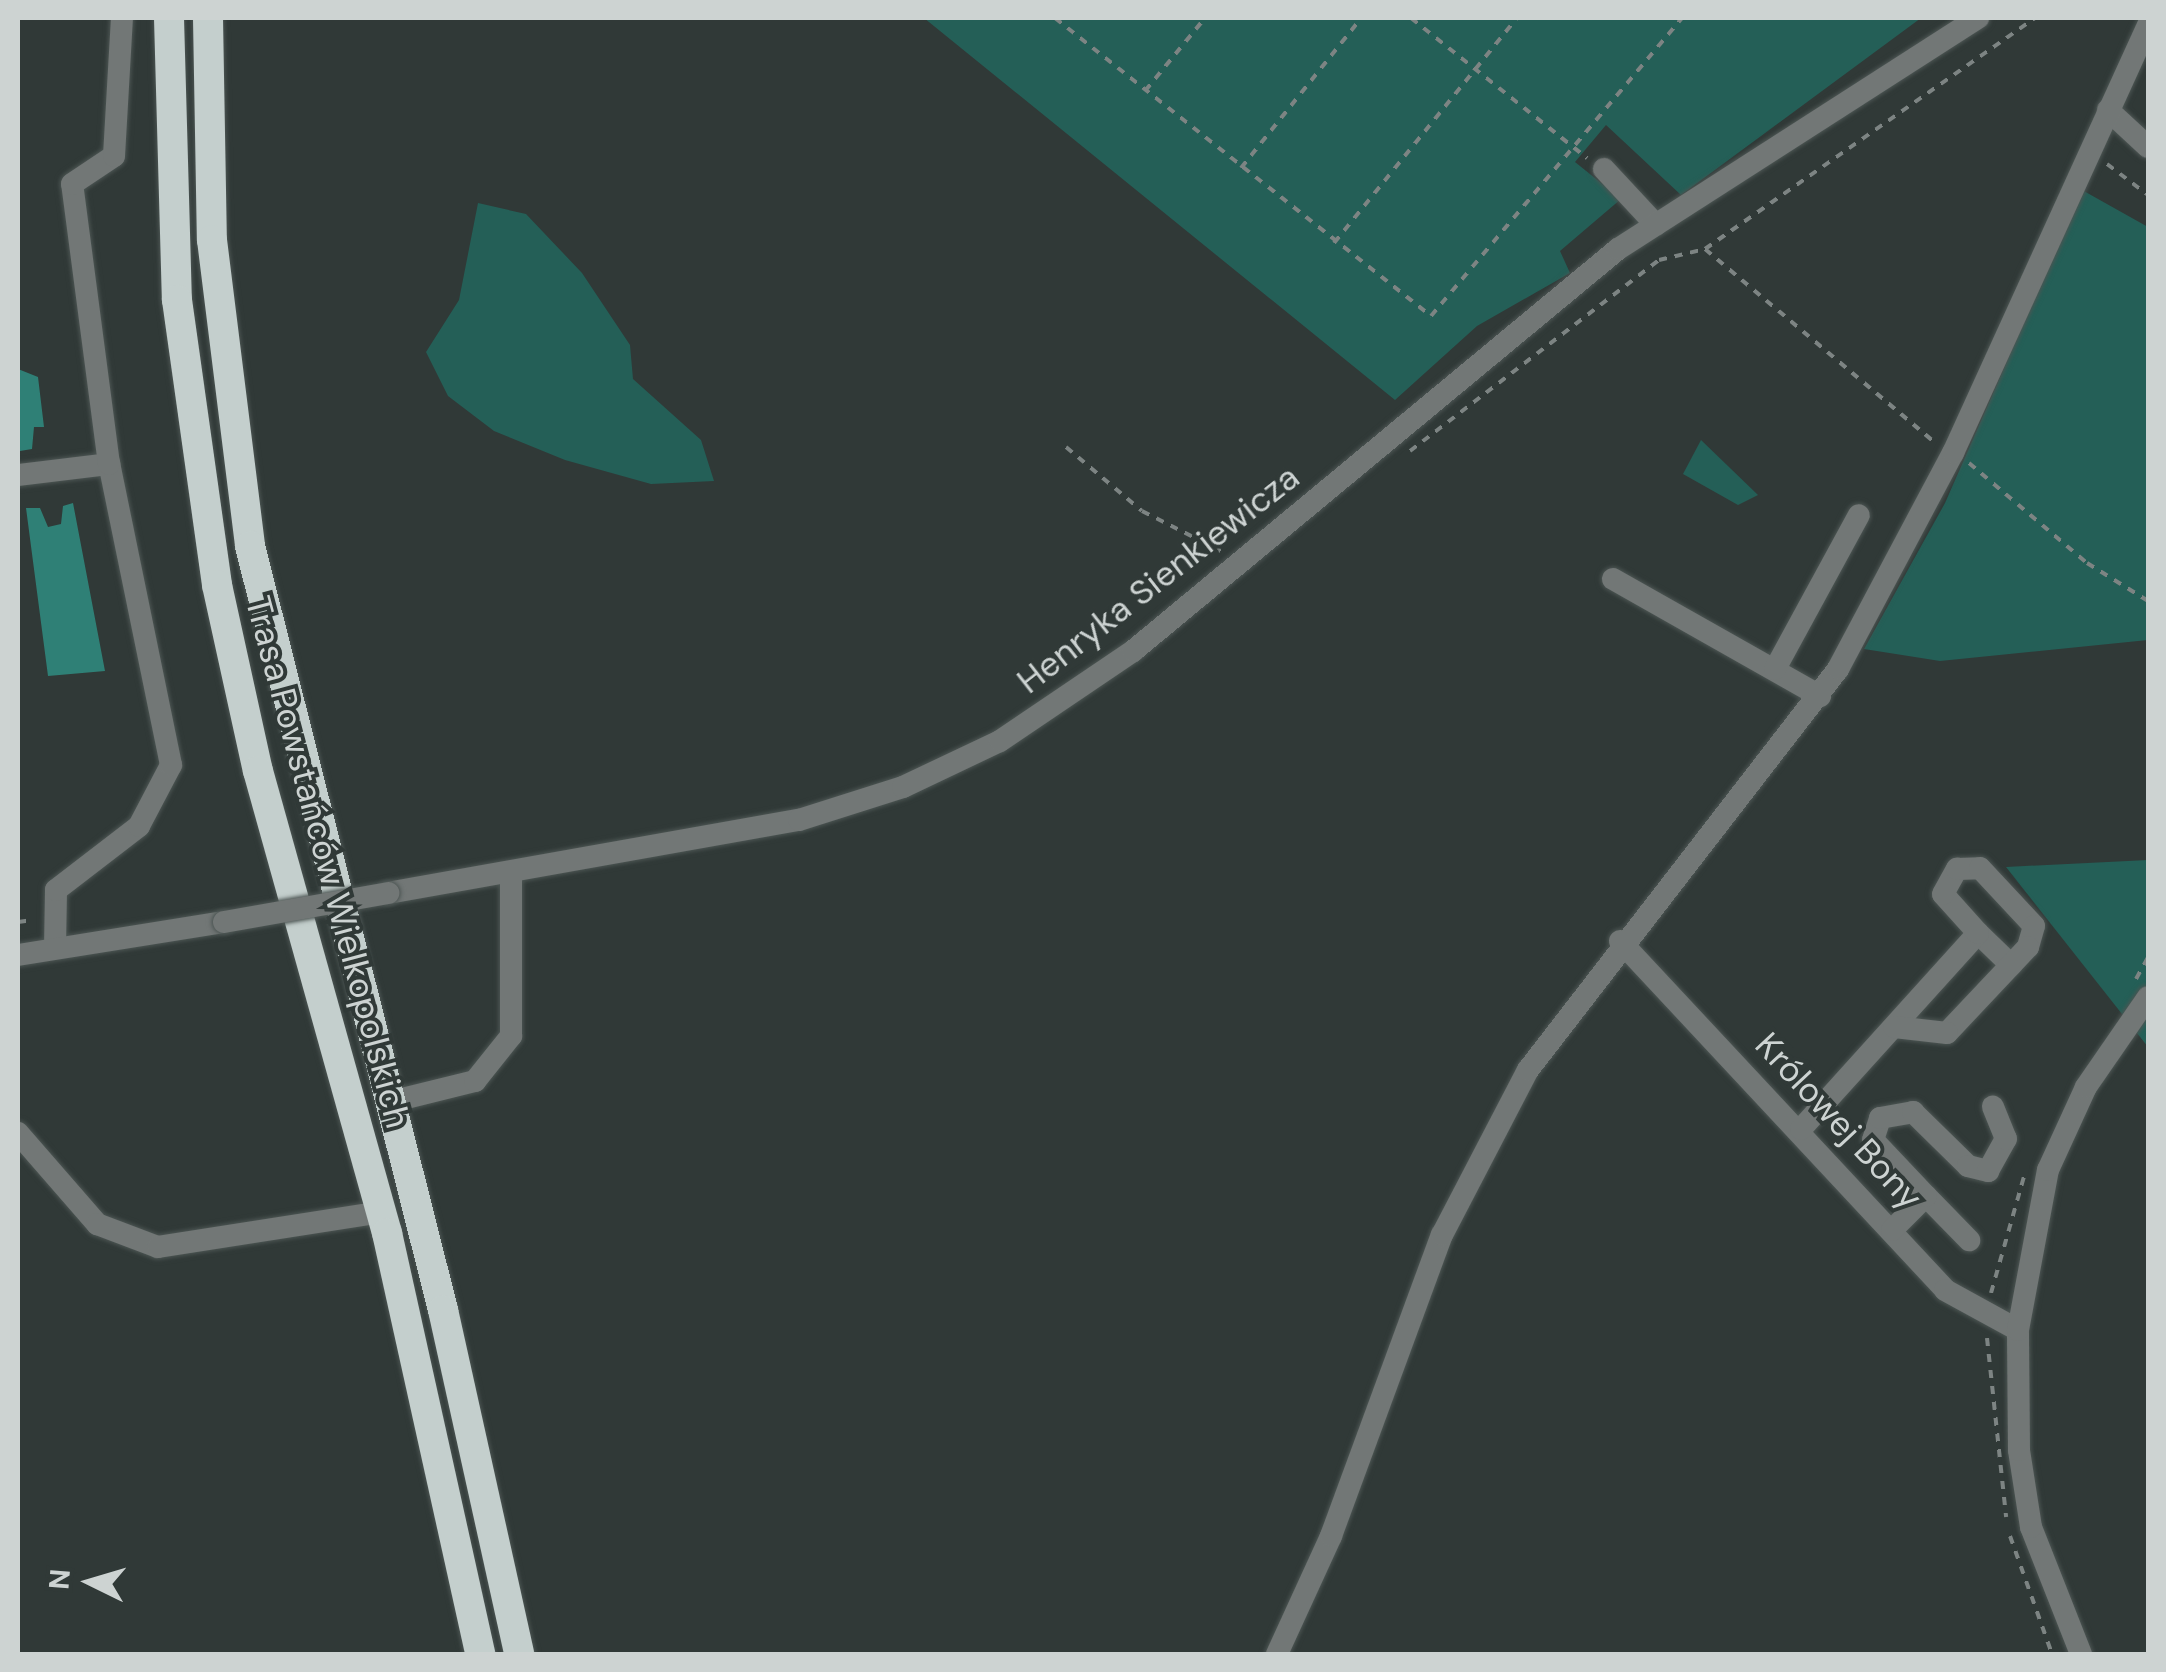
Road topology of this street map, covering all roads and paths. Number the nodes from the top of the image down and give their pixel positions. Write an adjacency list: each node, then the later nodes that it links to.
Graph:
1 (122, 18): 26 (street)
2 (169, 18): 47 (highway, Trasa Powstańców Wielkopolskich)
3 (208, 18): 42 (highway, Trasa Powstańców Wielkopolskich)
4 (1055, 18): 13 (path)
5 (1205, 18): 13 (path)
6 (1362, 18): 18 (path)
7 (1411, 18): 12 (path)
8 (1517, 18): 12 (path)
9 (1682, 18): 16 (path)
10 (1978, 18): 21 (street, Henryka Sienkiewicza)
11 (2148, 25): 14 (street)
12 (1475, 69): 16 (path); 22 (path)
13 (1146, 91): 18 (path)
14 (2108, 110): 15 (street); 17 (street)
15 (2148, 146)
16 (1573, 150): 19 (path); 22 (path)
17 (2087, 154): 20 (path); 25 (street)
18 (1240, 168): 22 (path)
19 (1604, 169): 21 (street)
20 (2148, 195)
21 (1656, 225): 29 (street, Henryka Sienkiewicza)
22 (1334, 243)
23 (1705, 250): 25 (path)
24 (1066, 447): 29 (path)
25 (1953, 453): 31 (path); 33 (street)
26 (109, 464): 27 (street); 37 (street)
27 (18, 474)
28 (1859, 515): 32 (street)
29 (1251, 555): 34 (street, Henryka Sienkiewicza)
30 (1613, 580): 32 (street)
31 (2148, 601)
32 (1775, 670): 33 (street)
33 (1820, 696): 36 (street)
34 (511, 874): 37 (street, Henryka Sienkiewicza, bridge); 42 (street)
35 (1978, 933): 39 (street); 39 (street); 41 (street)
36 (1620, 942): 44 (street, Królowej Bony); 53 (street)
37 (55, 948): 38 (street, Henryka Sienkiewicza)
38 (18, 955)
39 (2011, 966): 41 (street)
40 (2148, 997): 50 (street)
41 (1894, 1027): 44 (street)
42 (390, 1102): 52 (highway, Trasa Powstańców Wielkopolskich)
43 (1992, 1108): 46 (street)
44 (1801, 1129): 48 (street, Królowej Bony)
45 (18, 1133): 47 (street)
46 (1926, 1196): 48 (street); 49 (street)
47 (381, 1212): 51 (highway, Trasa Powstańców Wielkopolskich)
48 (1892, 1230): 50 (street, Królowej Bony)
49 (1970, 1240)
50 (2018, 1330): 54 (street)
51 (480, 1654)
52 (519, 1654)
53 (1277, 1654)
54 (2081, 1654)

